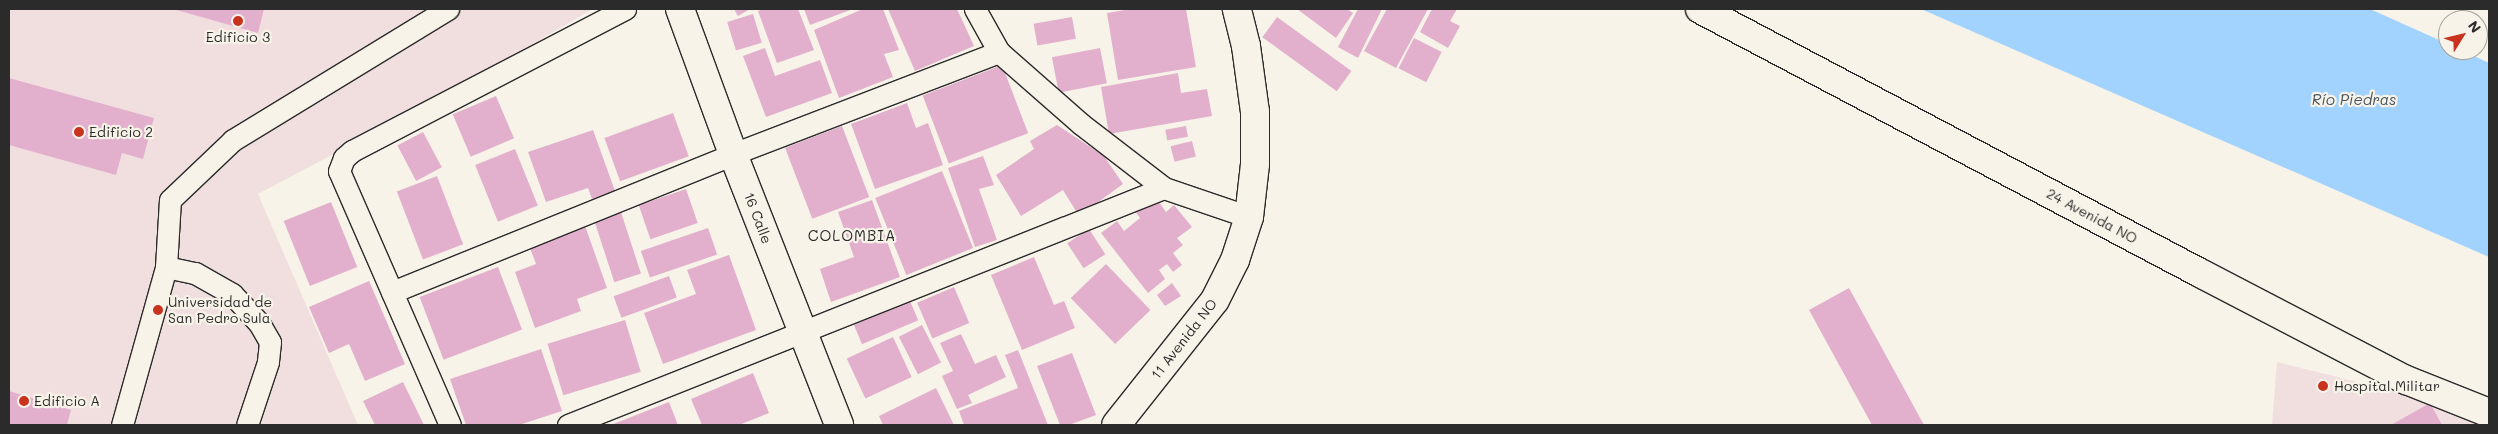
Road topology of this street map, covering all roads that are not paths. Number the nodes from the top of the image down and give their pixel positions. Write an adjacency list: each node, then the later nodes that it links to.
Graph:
1 (448, 9): 11 (lane)
2 (624, 9): 12 (lane)
3 (680, 9): 8 (street, 16 Calle)
4 (975, 9): 7 (lane)
5 (1237, 9): 10 (street, 11 Avenida NO)
6 (1700, 9): 14 (street, 24 Avenida NO)
7 (999, 52): 8 (lane); 9 (lane)
8 (733, 154): 12 (lane); 13 (street, 16 Calle)
9 (1164, 188): 10 (lane); 13 (lane)
10 (1249, 217): 20 (street, 11 Avenida NO)
11 (166, 267): 15 (lane); 16 (lane)
12 (392, 292): 17 (lane)
13 (802, 331): 18 (lane); 19 (street, 16 Calle)
14 (2489, 414)
15 (122, 425)
16 (247, 425)
17 (450, 425)
18 (568, 425)
19 (839, 425)
20 (1116, 425)

